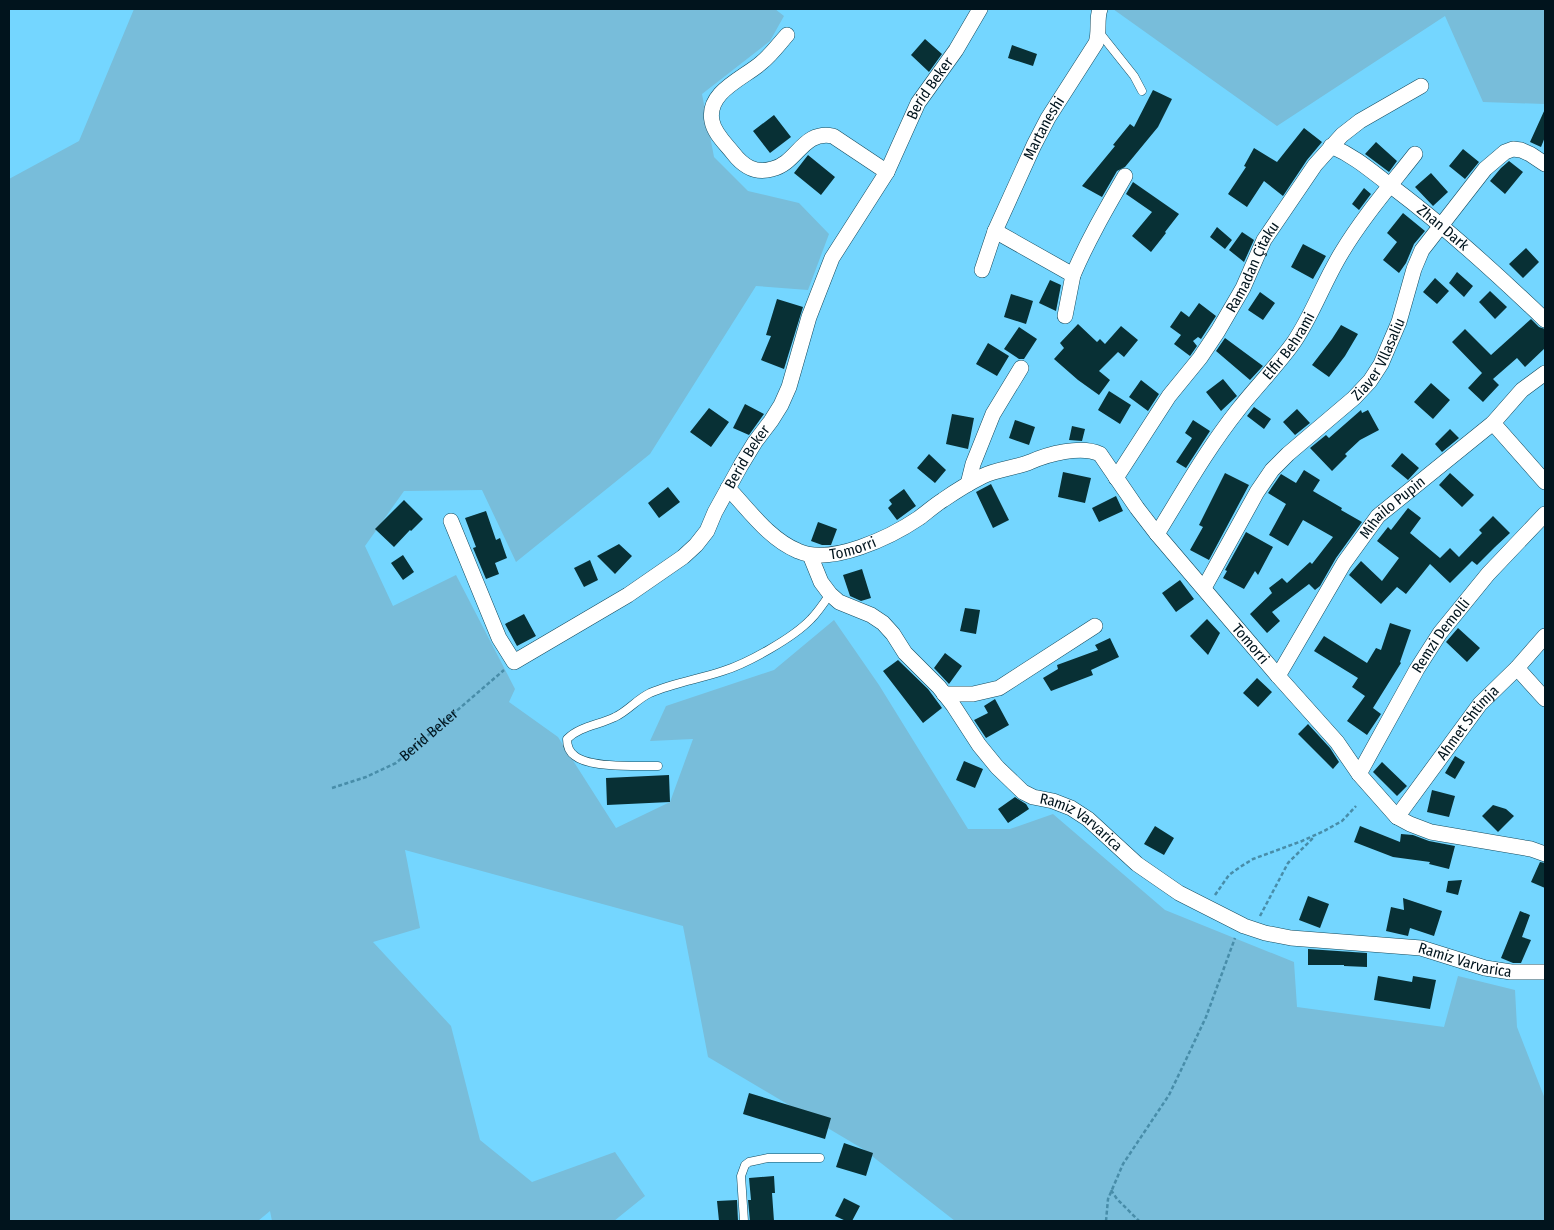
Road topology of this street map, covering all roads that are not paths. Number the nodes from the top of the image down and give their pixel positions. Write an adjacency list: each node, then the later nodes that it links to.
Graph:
1 (980, 9): 10 (street, Berid Beker)
2 (1100, 9): 3 (street, Martaneshi)
3 (1098, 30): 6 (lane); 14 (street, Martaneshi)
4 (787, 35): 10 (street)
5 (1421, 86): 7 (street, Ramadan Çitaku)
6 (1142, 91)
7 (1331, 146): 12 (street, Zhan Dark); 22 (street, Ramadan Çitaku)
8 (1415, 154): 12 (street, Elfir Behrami)
9 (1545, 164): 13 (street, Ziaver Vllasaliu)
10 (886, 172): 25 (street, Berid Beker)
11 (1125, 176): 16 (street)
12 (1391, 186): 13 (street, Zhan Dark); 28 (street, Elfir Behrami)
13 (1442, 225): 18 (street, Zhan Dark); 30 (street, Ziaver Vllasaliu)
14 (995, 231): 15 (street, Martaneshi); 16 (street)
15 (982, 270)
16 (1073, 275): 17 (street)
17 (1065, 316)
18 (1545, 320)
19 (1021, 368): 24 (street)
20 (1545, 373): 21 (street, Mihailo Pupin)
21 (1493, 423): 23 (street); 35 (street, Mihailo Pupin)
22 (1116, 478): 24 (street, Tomorri); 28 (street, Tomorri)
23 (1545, 482)
24 (968, 484): 29 (street, Tomorri)
25 (728, 488): 27 (street, Berid Beker); 29 (street)
26 (1545, 514): 39 (street, Remzi Demolli)
27 (451, 521)
28 (1157, 534): 30 (street, Tomorri)
29 (810, 556): 31 (street, Ramiz Varvarica)
30 (1204, 588): 35 (street, Tomorri)
31 (830, 594): 36 (street, Ramiz Varvarica); 38 (lane)
32 (1095, 626): 36 (street)
33 (1545, 636): 34 (street, Ahmet Shtimja)
34 (1516, 668): 37 (street); 40 (street, Ahmet Shtimja)
35 (1278, 676): 39 (street, Tomorri)
36 (944, 694): 42 (street, Ramiz Varvarica)
37 (1545, 699)
38 (658, 766)
39 (1359, 774): 40 (street, Tomorri)
40 (1397, 817): 41 (street, Tomorri)
41 (1545, 854)
42 (1545, 972)
43 (820, 1158): 44 (lane)
44 (744, 1221)

